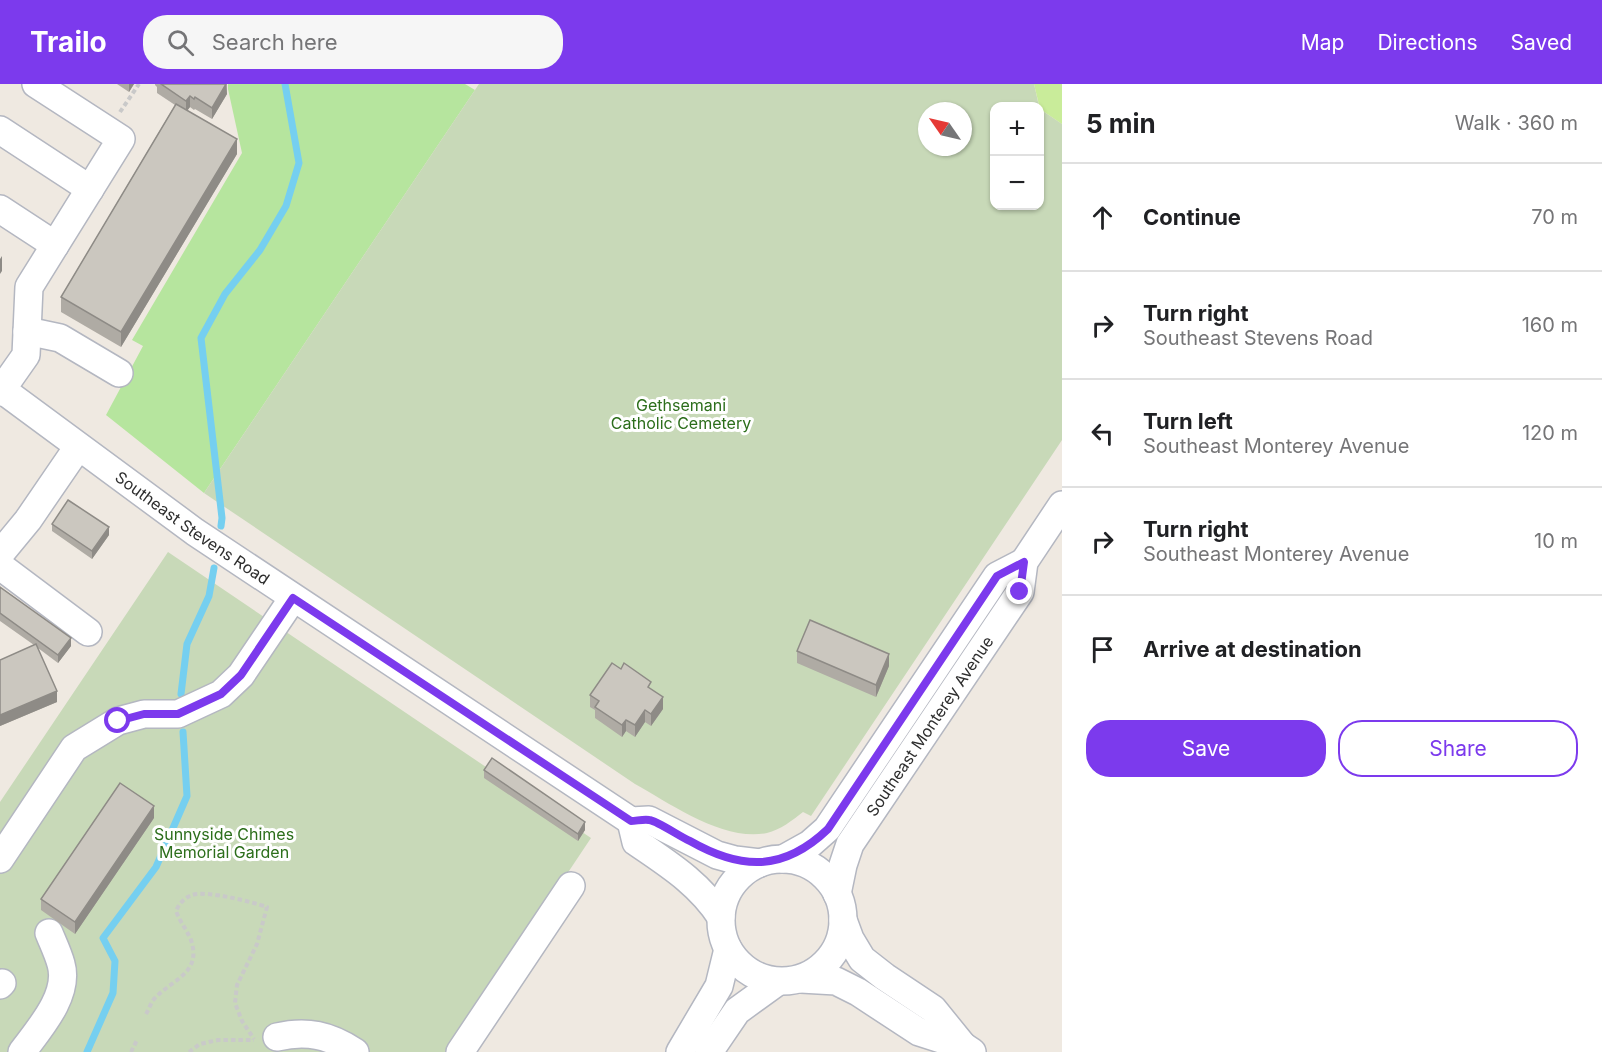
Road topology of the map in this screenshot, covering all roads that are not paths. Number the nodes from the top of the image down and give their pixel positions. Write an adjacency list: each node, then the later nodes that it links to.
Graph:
1 (36, 84): 3 (street)
2 (0, 130): 3 (street)
3 (90, 189): 5 (street)
4 (0, 209): 5 (street)
5 (55, 245): 6 (street)
6 (27, 331): 7 (street); 8 (street)
7 (119, 373)
8 (1, 390): 9 (street, Southeast Stevens Road)
9 (78, 447): 11 (street); 14 (street, Southeast Stevens Road)
10 (1062, 505): 12 (street, Southeast Monterey Avenue)
11 (0, 554)
12 (1024, 562): 18 (street, Southeast Monterey Avenue); 20 (street, Southeast Monterey Avenue)
13 (0, 566): 15 (street)
14 (293, 598): 16 (street, Southeast Stevens Road); 17 (street)
15 (88, 632)
16 (631, 821): 18 (street, Southeast Stevens Road); 21 (street)
17 (0, 859)
18 (771, 861): 20 (street); 21 (street)
19 (571, 886): 30 (street)
20 (837, 894): 22 (street)
21 (721, 917): 24 (street)
22 (843, 920): 25 (street); 27 (street)
23 (49, 933): 28 (street)
24 (728, 949): 25 (street); 31 (street)
25 (789, 980): 27 (street); 32 (street)
26 (266, 1038): 29 (street)
27 (967, 1049)
28 (22, 1052)
29 (355, 1052)
30 (460, 1052)
31 (680, 1052)
32 (709, 1052)

